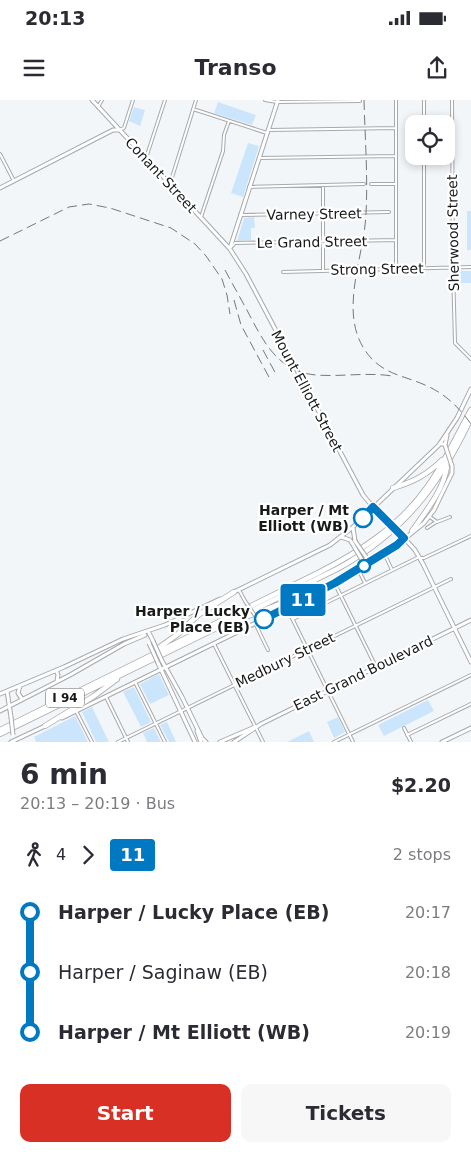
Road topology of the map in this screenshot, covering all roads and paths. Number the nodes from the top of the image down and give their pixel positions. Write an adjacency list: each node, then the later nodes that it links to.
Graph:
1 (92, 100): 12 (main road, Conant Street)
2 (102, 100): 12 (street)
3 (133, 100): 17 (street)
4 (165, 100): 21 (street)
5 (196, 100): 13 (street)
6 (265, 100): 10 (street)
7 (396, 100): 16 (street)
8 (424, 100): 14 (street)
9 (452, 100): 40 (street, Sherwood Street)
10 (278, 101): 11 (street); 18 (main road)
11 (360, 101)
12 (98, 107): 17 (main road, Conant Street)
13 (193, 109): 15 (street); 25 (street)
14 (424, 115)
15 (229, 121): 18 (street); 35 (street)
16 (396, 128): 18 (street); 20 (street)
17 (119, 130): 21 (main road, Conant Street); 24 (main road)
18 (268, 131): 22 (main road)
19 (0, 154): 24 (street)
20 (396, 156): 22 (street); 28 (street)
21 (146, 158): 25 (main road, Conant Street)
22 (259, 158): 30 (main road)
23 (424, 165): 39 (street)
24 (14, 181): 31 (main road)
25 (170, 184): 35 (main road, Conant Street)
26 (364, 184): 29 (street)
27 (371, 184): 28 (street)
28 (396, 184): 36 (street)
29 (323, 185): 30 (street); 33 (street)
30 (249, 187): 34 (main road)
31 (0, 188)
32 (389, 212): 33 (street, Varney Street)
33 (323, 214): 34 (street, Varney Street); 37 (street)
34 (240, 215): 38 (main road)
35 (201, 218): 38 (main road, Conant Street)
36 (396, 240): 37 (street, Le Grand Street); 42 (street)
37 (323, 242): 38 (street, Le Grand Street); 43 (street)
38 (230, 249): 55 (main road, Mount Elliott Street)
39 (424, 268): 40 (street, Strong Street); 42 (street, Strong Street)
40 (452, 268): 41 (street, Strong Street); 45 (street, Sherwood Street)
41 (471, 268)
42 (396, 269): 43 (street, Strong Street)
43 (323, 270): 44 (street, Strong Street)
44 (283, 272)
45 (471, 359)
46 (471, 389): 49 (main road)
47 (471, 410): 52 (highway, I 94)
48 (471, 418): 53 (highway, I 94)
49 (448, 431): 50 (main road); 51 (main road)
50 (440, 444): 51 (main road); 54 (main road)
51 (445, 445): 56 (main road, bridge)
52 (448, 454): 54 (highway); 92 (highway, I 94)
53 (447, 463): 61 (highway); 86 (highway, I 94)
54 (393, 488): 55 (main road)
55 (373, 507): 59 (main road); 64 (main road, Mount Elliott Street, bridge)
56 (430, 517): 58 (street); 61 (main road)
57 (450, 517): 58 (street)
58 (436, 522): 60 (street)
59 (353, 527): 63 (main road); 65 (main road)
60 (427, 528)
61 (412, 531): 64 (main road)
62 (471, 536): 68 (street)
63 (341, 537): 65 (main road); 76 (main road)
64 (404, 538): 66 (main road); 68 (main road, Mount Elliott Street)
65 (354, 542): 67 (main road, bridge)
66 (384, 553): 69 (main road); 71 (street)
67 (364, 558): 69 (main road); 70 (main road)
68 (420, 558): 71 (street); 75 (main road, Mount Elliott Street)
69 (372, 561): 70 (main road)
70 (359, 569): 73 (main road); 74 (street)
71 (392, 570): 74 (street)
72 (451, 579): 75 (street, Medbury Street)
73 (335, 583): 77 (street); 78 (main road); 86 (highway)
74 (365, 584): 77 (street)
75 (435, 587): 83 (street, Medbury Street); 84 (main road, Mount Elliott Street)
76 (236, 591): 81 (street, bridge); 85 (main road); 92 (highway)
77 (341, 596): 79 (street); 83 (street)
78 (287, 608): 79 (street); 81 (main road)
79 (293, 619): 90 (street)
80 (471, 620): 84 (main road, East Grand Boulevard)
81 (260, 621): 82 (main road)
82 (255, 623): 89 (main road); 91 (street)
83 (356, 626): 90 (street, Medbury Street); 95 (street)
84 (455, 628): 93 (main road, Mount Elliott Street); 95 (main road, East Grand Boulevard)
85 (148, 631): 87 (main road); 88 (main road)
86 (206, 632): 99 (highway, I 94)
87 (144, 634): 88 (main road); 94 (main road); 98 (main road)
88 (151, 642): 96 (main road, bridge)
89 (214, 644): 96 (main road); 104 (street)
90 (308, 649): 104 (street, Medbury Street); 106 (street)
91 (268, 650)
92 (148, 657): 122 (highway, I 94)
93 (471, 662)
94 (73, 663): 97 (main road); 98 (main road)
95 (376, 667): 106 (main road, East Grand Boulevard)
96 (163, 668): 102 (main road); 112 (main road); 115 (main road)
97 (56, 670): 101 (main road); 103 (main road)
98 (76, 672): 101 (main road)
99 (121, 674): 118 (highway); 123 (highway, I 94)
100 (471, 674): 124 (street)
101 (57, 682): 109 (main road)
102 (135, 682): 108 (main road); 116 (street)
103 (21, 685): 105 (main road); 109 (main road)
104 (235, 685): 112 (street, Medbury Street); 119 (street)
105 (7, 691): 107 (main road); 111 (main road)
106 (328, 691): 119 (main road, East Grand Boulevard); 124 (street)
107 (0, 694)
108 (106, 697): 114 (main road); 126 (street)
109 (22, 699): 111 (main road)
110 (471, 704): 125 (street)
111 (9, 705): 113 (main road); 127 (main road, bridge)
112 (188, 708): 115 (street, Medbury Street); 117 (main road)
113 (0, 711)
114 (76, 711): 118 (main road); 128 (street)
115 (181, 711): 116 (street, Medbury Street); 132 (main road)
116 (156, 724): 126 (street, Medbury Street); 131 (street)
117 (195, 724): 133 (main road); 134 (main road)
118 (45, 726): 127 (main road)
119 (256, 728): 135 (main road, East Grand Boulevard); 136 (main road, East Grand Boulevard); 137 (street)
120 (404, 728): 125 (street)
121 (471, 728): 141 (main road)
122 (0, 730)
123 (0, 734)
124 (350, 734): 138 (street); 139 (street)
125 (407, 735): 140 (street)
126 (126, 738): 129 (street, Medbury Street); 130 (street)
127 (14, 741)
128 (92, 742)
129 (118, 742)
130 (128, 742)
131 (165, 742)
132 (195, 742)
133 (201, 742)
134 (206, 742)
135 (220, 742)
136 (234, 742)
137 (263, 742)
138 (334, 742)
139 (353, 742)
140 (411, 742)
141 (442, 742)

